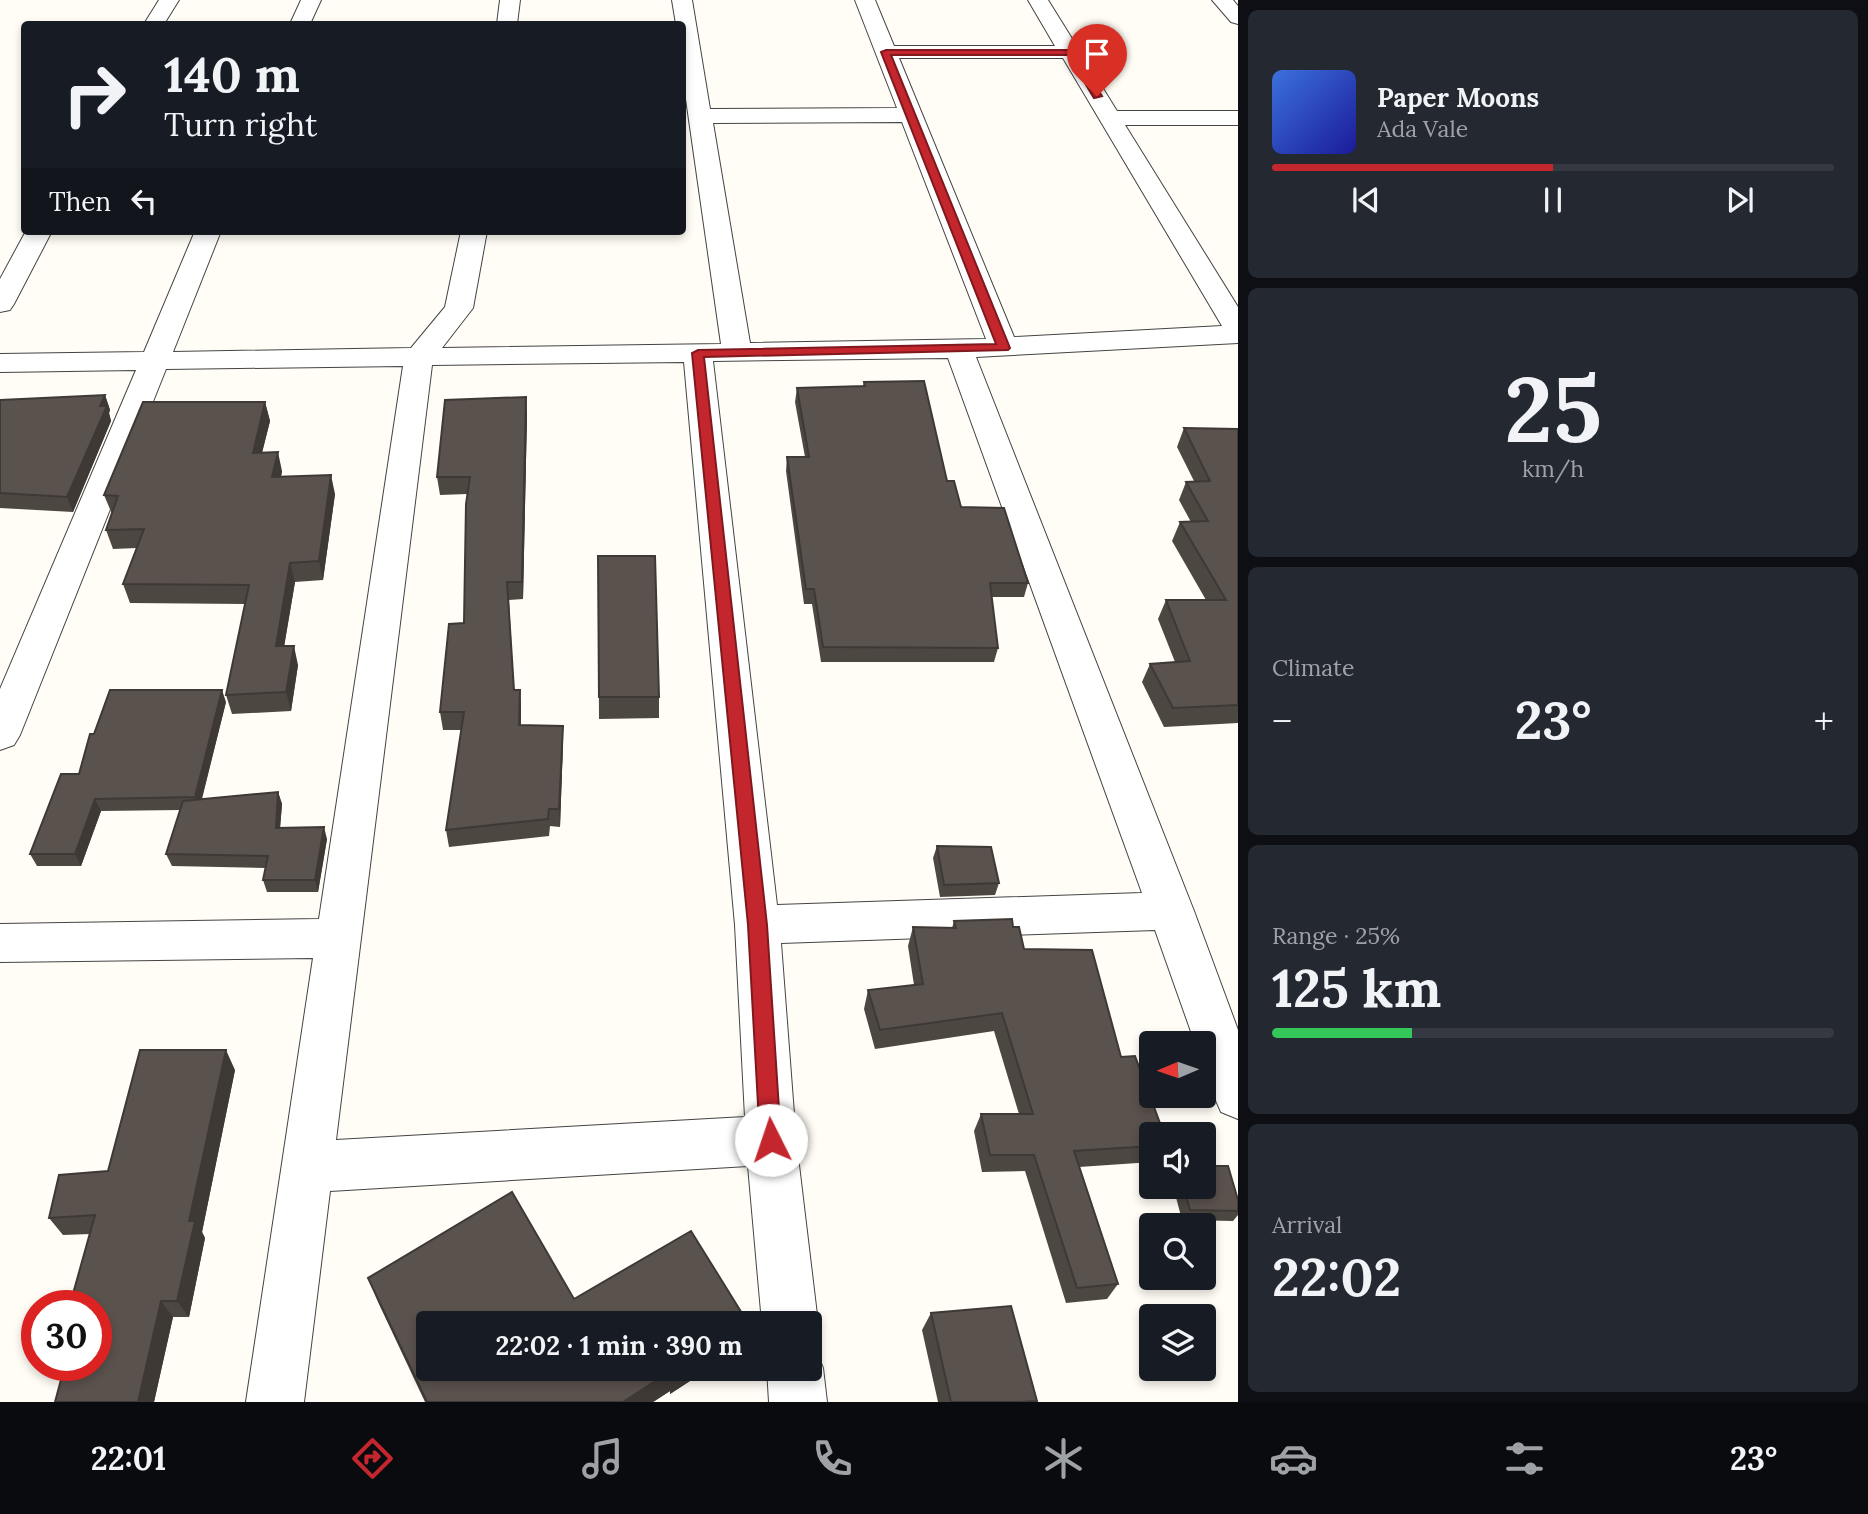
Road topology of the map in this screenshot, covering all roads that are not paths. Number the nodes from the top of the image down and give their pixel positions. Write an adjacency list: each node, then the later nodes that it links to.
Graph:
1 (169, 0): 9 (street)
2 (311, 0): 10 (street)
3 (510, 0): 11 (street)
4 (682, 0): 12 (street)
5 (865, 0): 13 (street)
6 (1038, 0): 14 (street)
7 (1222, 0): 8 (street)
8 (1238, 18)
9 (156, 21)
10 (301, 21)
11 (507, 21)
12 (684, 21)
13 (886, 52): 14 (street); 16 (street)
14 (1071, 52): 18 (street)
15 (686, 56): 17 (street)
16 (910, 115): 17 (street); 25 (street)
17 (701, 116): 27 (street)
18 (1110, 118): 19 (street); 24 (street)
19 (1238, 118)
20 (37, 235): 23 (street)
21 (206, 235): 29 (street)
22 (473, 235): 28 (street)
23 (0, 304)
24 (1238, 332): 25 (street)
25 (1004, 348): 26 (street)
26 (959, 349): 27 (street); 32 (street)
27 (717, 353): 28 (street); 33 (street)
28 (419, 357): 29 (street); 34 (street)
29 (153, 359): 30 (street); 31 (street)
30 (0, 363)
31 (0, 735)
32 (1172, 911): 33 (street); 36 (street)
33 (757, 925): 37 (street)
34 (341, 938): 35 (street); 38 (street)
35 (0, 943)
36 (1238, 1096)
37 (771, 1140): 38 (street); 39 (street)
38 (308, 1167): 41 (street)
39 (789, 1311)
40 (796, 1381): 42 (street)
41 (275, 1402)
42 (798, 1402)

